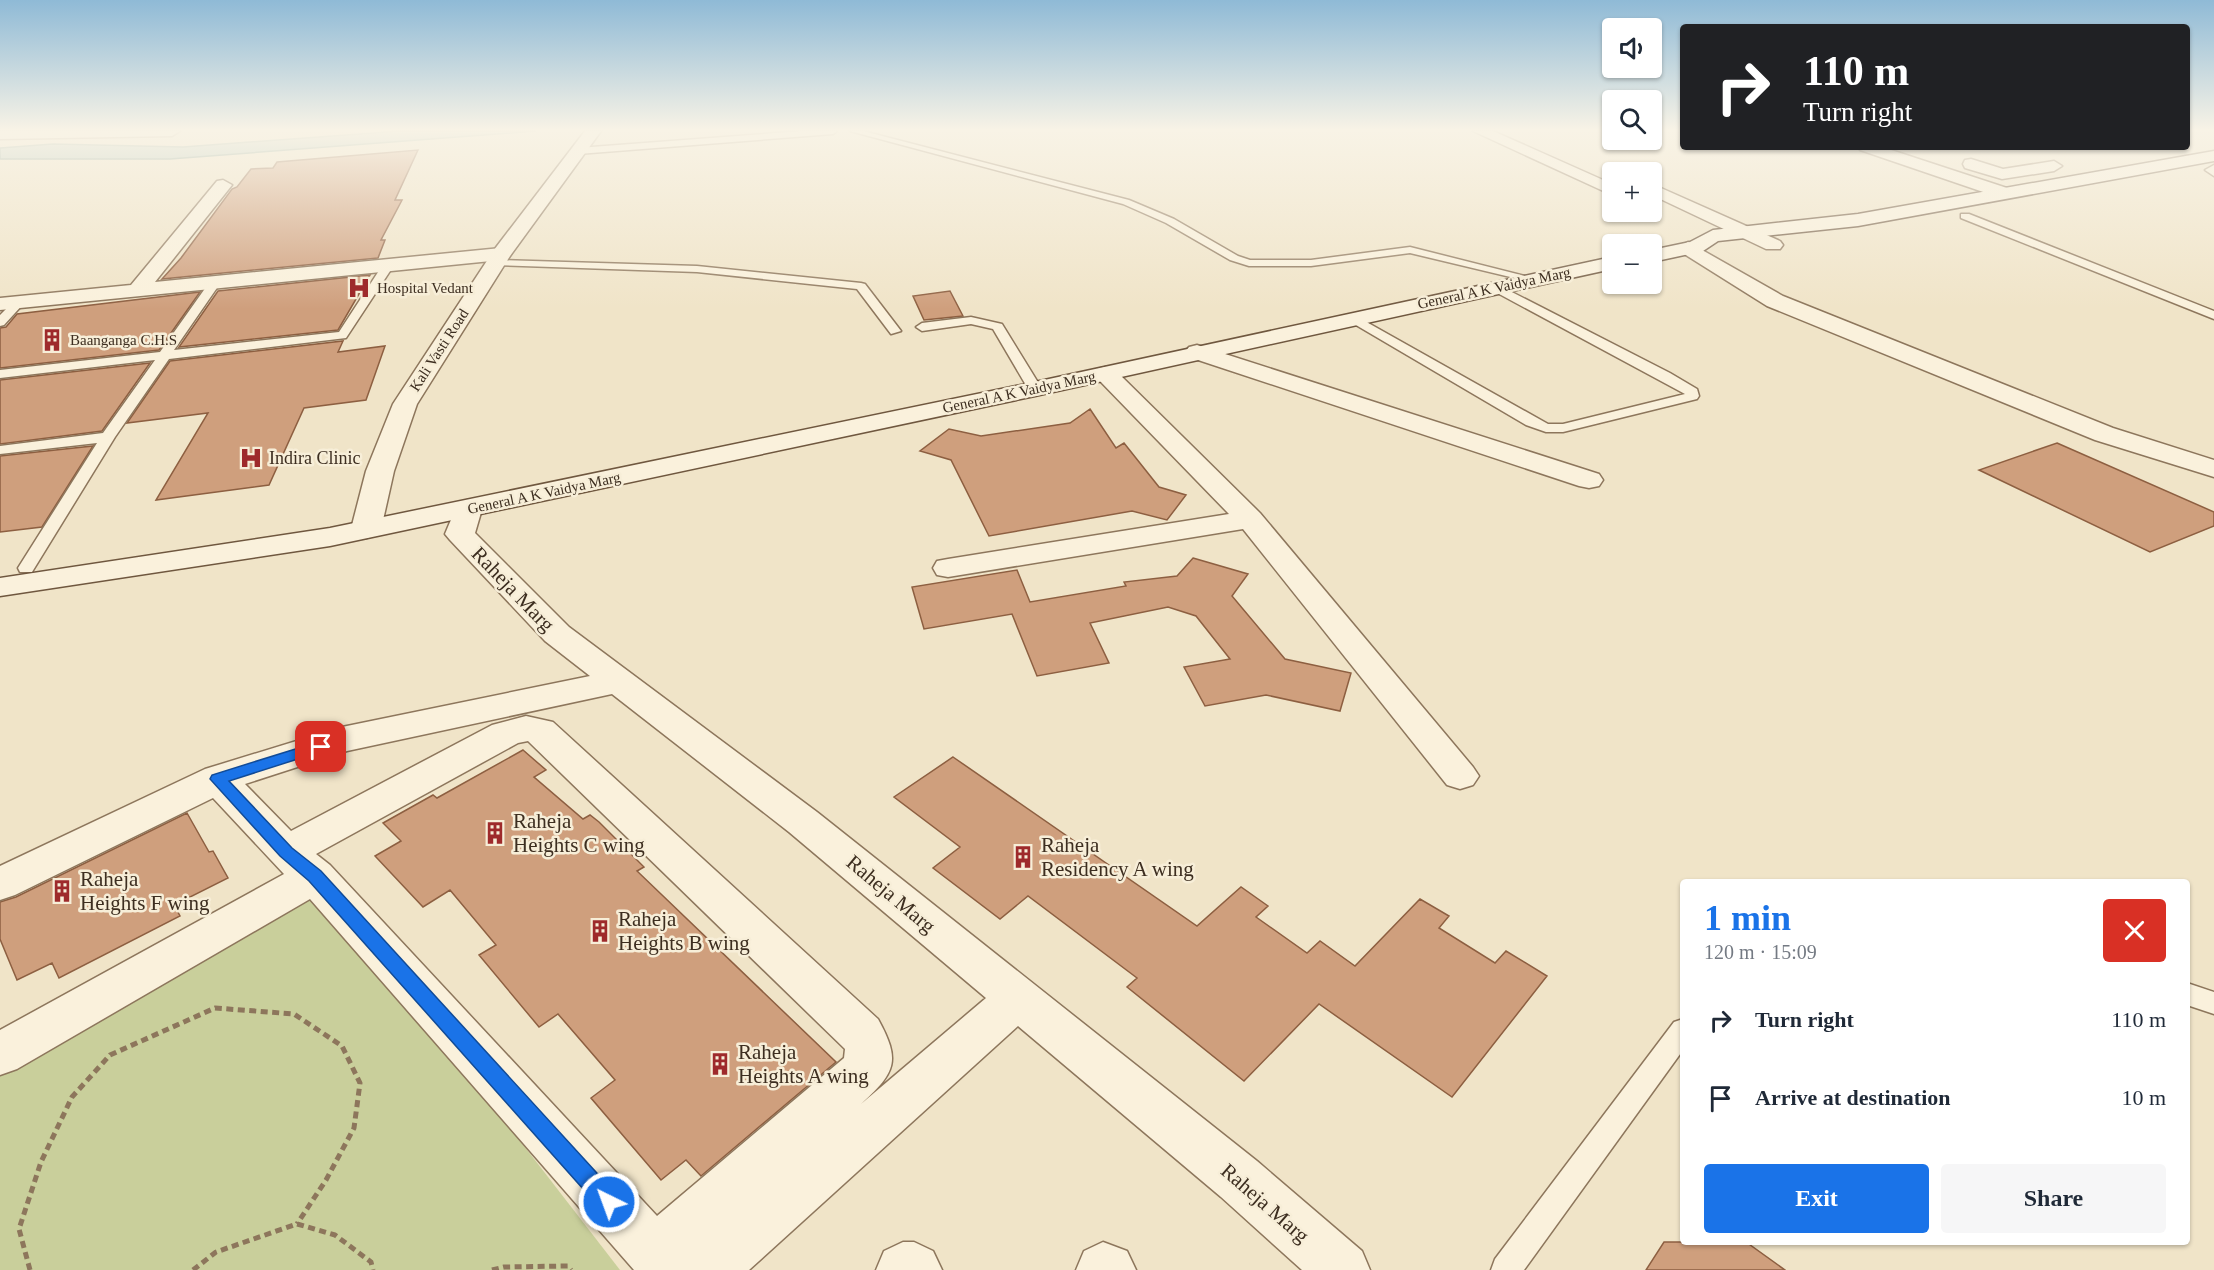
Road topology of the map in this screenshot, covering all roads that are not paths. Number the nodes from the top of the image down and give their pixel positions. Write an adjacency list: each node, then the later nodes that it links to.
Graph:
1 (219, 190): 23 (street)
2 (550, 190): 17 (street, Kali Vasti Road)
3 (1081, 190): 20 (lane)
4 (1996, 190): 8 (street)
5 (2020, 190): 8 (street)
6 (2096, 190): 10 (street)
7 (1662, 193): 11 (street)
8 (2004, 193): 11 (street)
9 (1662, 213): 12 (street)
10 (1965, 216): 13 (street); 25 (lane)
11 (1747, 231): 12 (street); 13 (street)
12 (1713, 236): 14 (street); 15 (street)
13 (1773, 244): 15 (street)
14 (1692, 248): 15 (street); 16 (street); 35 (street)
15 (1737, 249)
16 (1662, 254)
17 (499, 259): 18 (street); 29 (lane); 43 (street, Kali Vasti Road)
18 (388, 265): 21 (street); 31 (lane)
19 (1602, 265): 20 (street, General A K Vaidya Marg)
20 (1531, 279): 22 (street, General A K Vaidya Marg)
21 (215, 282): 23 (street); 31 (lane)
22 (1494, 287): 26 (street, General A K Vaidya Marg); 26 (lane)
23 (138, 290): 24 (street)
24 (9, 303): 27 (lane)
25 (2214, 315)
26 (1350, 318): 30 (street, General A K Vaidya Marg)
27 (0, 322)
28 (922, 327): 34 (lane)
29 (895, 331)
30 (1197, 351): 33 (street, General A K Vaidya Marg); 39 (street)
31 (164, 356): 32 (lane); 36 (lane)
32 (0, 374)
33 (1106, 374): 34 (street, General A K Vaidya Marg); 42 (street)
34 (1035, 389): 41 (street, General A K Vaidya Marg)
35 (2104, 434): 38 (street); 40 (street)
36 (108, 437): 37 (lane); 45 (lane)
37 (0, 450)
38 (2214, 469)
39 (1589, 480)
40 (2214, 490)
41 (468, 509): 43 (street, General A K Vaidya Marg); 47 (street, Raheja Marg)
42 (1250, 519): 44 (street); 48 (street)
43 (368, 523): 45 (street, General A K Vaidya Marg); 46 (street, General A K Vaidya Marg)
44 (948, 568)
45 (13, 570)
46 (0, 587)
47 (619, 681): 49 (street); 53 (street, Raheja Marg)
48 (1460, 776)
49 (218, 779): 50 (street); 51 (street)
50 (301, 864): 56 (street); 57 (street); 57 (street)
51 (0, 884)
52 (2190, 995): 54 (lane)
53 (1018, 998): 58 (street); 63 (street, Raheja Marg)
54 (2214, 1003)
55 (1680, 1034): 64 (lane)
56 (0, 1054)
57 (662, 1262)
58 (708, 1270)
59 (903, 1270): 60 (street)
60 (914, 1270)
61 (1103, 1270): 62 (street)
62 (1108, 1270)
63 (1343, 1270)
64 (1506, 1270)

